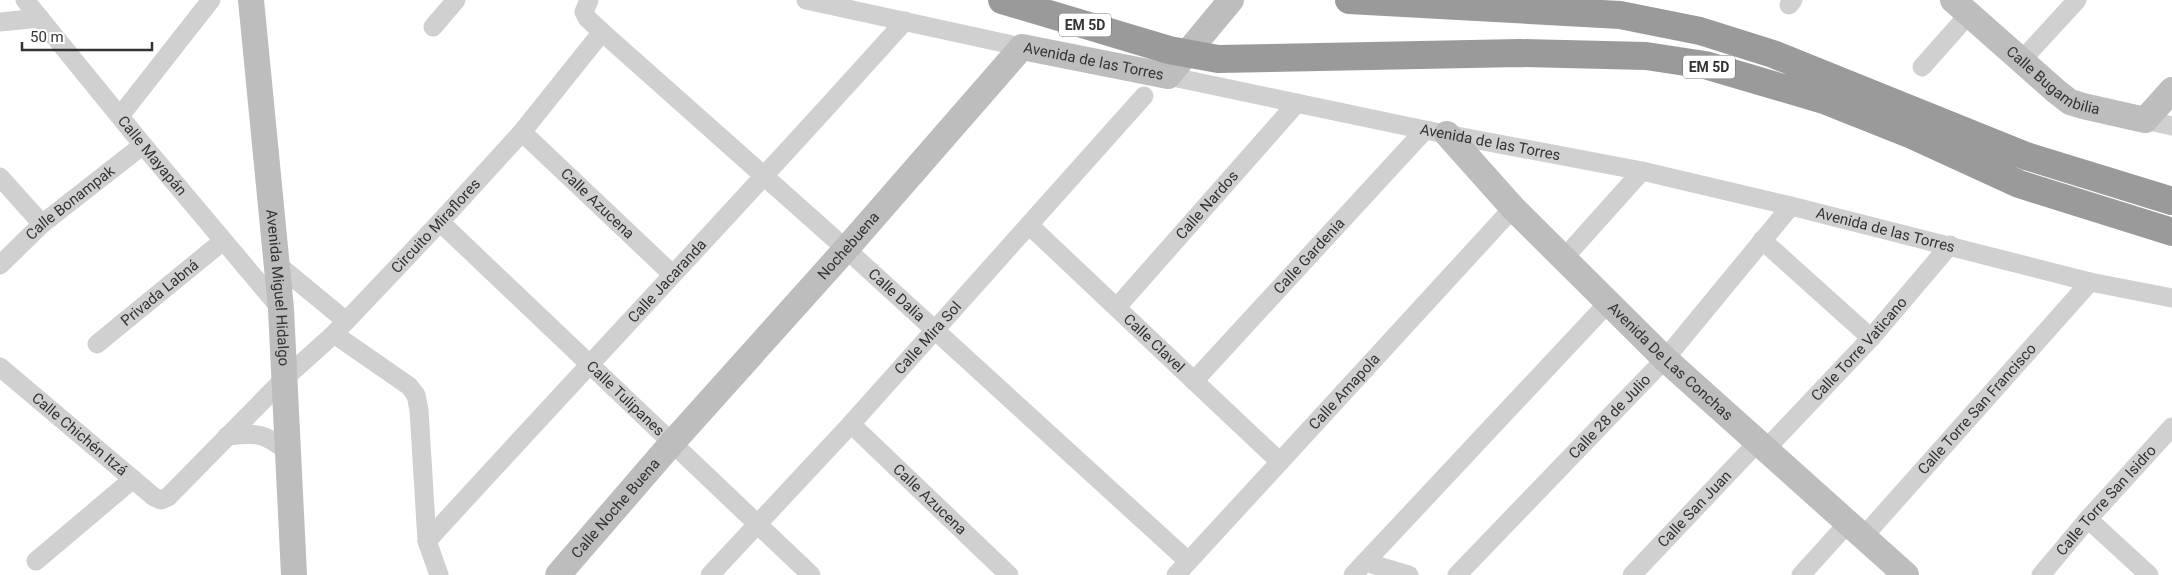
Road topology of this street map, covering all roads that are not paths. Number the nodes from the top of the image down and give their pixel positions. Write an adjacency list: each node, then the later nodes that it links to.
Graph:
1 (25, 0): 12 (street, Calle Mayapán)
2 (211, 0): 24 (street)
3 (251, 0): 45 (street, Avenida Miguel Hidalgo)
4 (456, 0): 15 (street)
5 (589, 0): 16 (street)
6 (806, 0): 13 (street, Avenida de las Torres)
7 (1002, 0): 19 (highway, EM 5D)
8 (1231, 0): 19 (street)
9 (1350, 0): 33 (highway, EM 5D)
10 (2077, 0): 18 (street)
11 (1961, 7): 18 (street, Calle Bugambilia); 20 (street)
12 (40, 18): 14 (street); 24 (street, Calle Mayapán)
13 (906, 21): 17 (street, Avenida de las Torres); 32 (street, Calle Jacaranda)
14 (0, 22)
15 (433, 27)
16 (602, 32): 27 (street, Circuito Miraflores); 32 (street, Calle Dalia)
17 (1022, 47): 19 (street, Avenida de las Torres); 43 (street, Nochebuena)
18 (2021, 61): 25 (street, Calle Bugambilia)
19 (1169, 63): 23 (street, Avenida de las Torres); 39 (highway, EM 5D)
20 (1922, 66)
21 (2172, 90): 25 (street)
22 (1144, 96): 38 (street, Calle Mira Sol)
23 (1297, 103): 28 (street, Avenida de las Torres); 51 (street, Calle Nardos)
24 (120, 116): 29 (street, Calle Mayapán)
25 (2145, 120): 26 (street, Calle Bugambilia)
26 (2172, 126)
27 (522, 132): 36 (street, Circuito Miraflores); 47 (street, Calle Azucena)
28 (1436, 132): 30 (street, Avenida de las Torres); 35 (street, Avenida De Las Conchas); 61 (street, Calle Gardenia)
29 (143, 145): 37 (street, Calle Bonampak); 41 (street, Calle Mayapán)
30 (1642, 171): 34 (street, Avenida de las Torres); 44 (street)
31 (0, 177): 37 (street)
32 (765, 177): 43 (street, Calle Dalia); 47 (street, Calle Jacaranda)
33 (2172, 201)
34 (1791, 206): 40 (street, Calle 28 de Julio); 42 (street, Avenida de las Torres)
35 (1513, 208): 44 (street, Avenida De Las Conchas); 68 (street, Calle Amapola)
36 (440, 222): 53 (street, Circuito Miraflores); 58 (street, Calle Tulipanes)
37 (42, 224): 46 (street, Calle Bonampak)
38 (1029, 225): 51 (street, Calle Clavel); 54 (street, Calle Mira Sol)
39 (2172, 232)
40 (1762, 240): 55 (street); 57 (street, Calle 28 de Julio)
41 (223, 241): 52 (street, Calle Mayapán); 56 (street, Privada Labná)
42 (1950, 245): 48 (street, Avenida de las Torres); 55 (street, Calle Torre Vaticano)
43 (846, 249): 54 (street, Calle Dalia); 65 (street, Nochebuena)
44 (1564, 258): 50 (street, Avenida De Las Conchas)
45 (277, 264): 52 (street, Avenida Miguel Hidalgo); 53 (street)
46 (0, 266)
47 (672, 274): 58 (street, Calle Jacaranda)
48 (2090, 282): 49 (street, Avenida de las Torres); 73 (street, Calle Torre San Francisco)
49 (2172, 298)
50 (1608, 303): 57 (street, Avenida De Las Conchas); 77 (street)
51 (1117, 307): 61 (street, Calle Clavel)
52 (281, 310): 60 (street, Avenida Miguel Hidalgo)
53 (340, 327): 60 (street, Circuito Miraflores); 74 (street)
54 (935, 331): 62 (street, Calle Mira Sol); 76 (street, Calle Dalia)
55 (1871, 338): 66 (street, Calle Torre Vaticano)
56 (97, 344)
57 (1665, 359): 66 (street, Avenida De Las Conchas); 78 (street, Calle 28 de Julio)
58 (589, 364): 65 (street, Calle Tulipanes); 74 (street, Calle Jacaranda)
59 (0, 367): 69 (street, Calle Chichén Itzá)
60 (285, 378): 64 (street, Circuito Miraflores); 67 (street, Avenida Miguel Hidalgo)
61 (1194, 381): 68 (street, Calle Clavel)
62 (851, 424): 72 (street, Calle Mira Sol); 84 (street, Calle Azucena)
63 (2172, 427): 71 (street, Calle Torre San Isidro)
64 (227, 436): 67 (street); 70 (street, Circuito Miraflores)
65 (672, 443): 72 (street, Calle Tulipanes); 81 (street, Calle Noche Buena)
66 (1761, 447): 73 (street, Avenida De Las Conchas); 87 (street, Calle San Juan)
67 (288, 452): 79 (street, Avenida Miguel Hidalgo)
68 (1280, 462): 76 (street, Calle Amapola)
69 (132, 478): 70 (street, Calle Chichén Itzá); 75 (street)
70 (160, 500)
71 (2088, 519): 90 (street, Calle Torre San Isidro); 91 (street)
72 (758, 525): 82 (street, Calle Mira Sol); 83 (street, Calle Tulipanes)
73 (1856, 530): 88 (street, Calle Torre San Francisco); 89 (street, Avenida De Las Conchas)
74 (427, 541): 80 (street)
75 (36, 561)
76 (1188, 561): 85 (street, Calle Amapola)
77 (1359, 568): 86 (street)
78 (1459, 574)
79 (294, 575)
80 (439, 575)
81 (558, 575)
82 (710, 575)
83 (810, 575)
84 (1009, 575)
85 (1176, 575)
86 (1409, 575)
87 (1632, 575)
88 (1801, 575)
89 (1906, 575)
90 (2041, 575)
91 (2149, 575)

